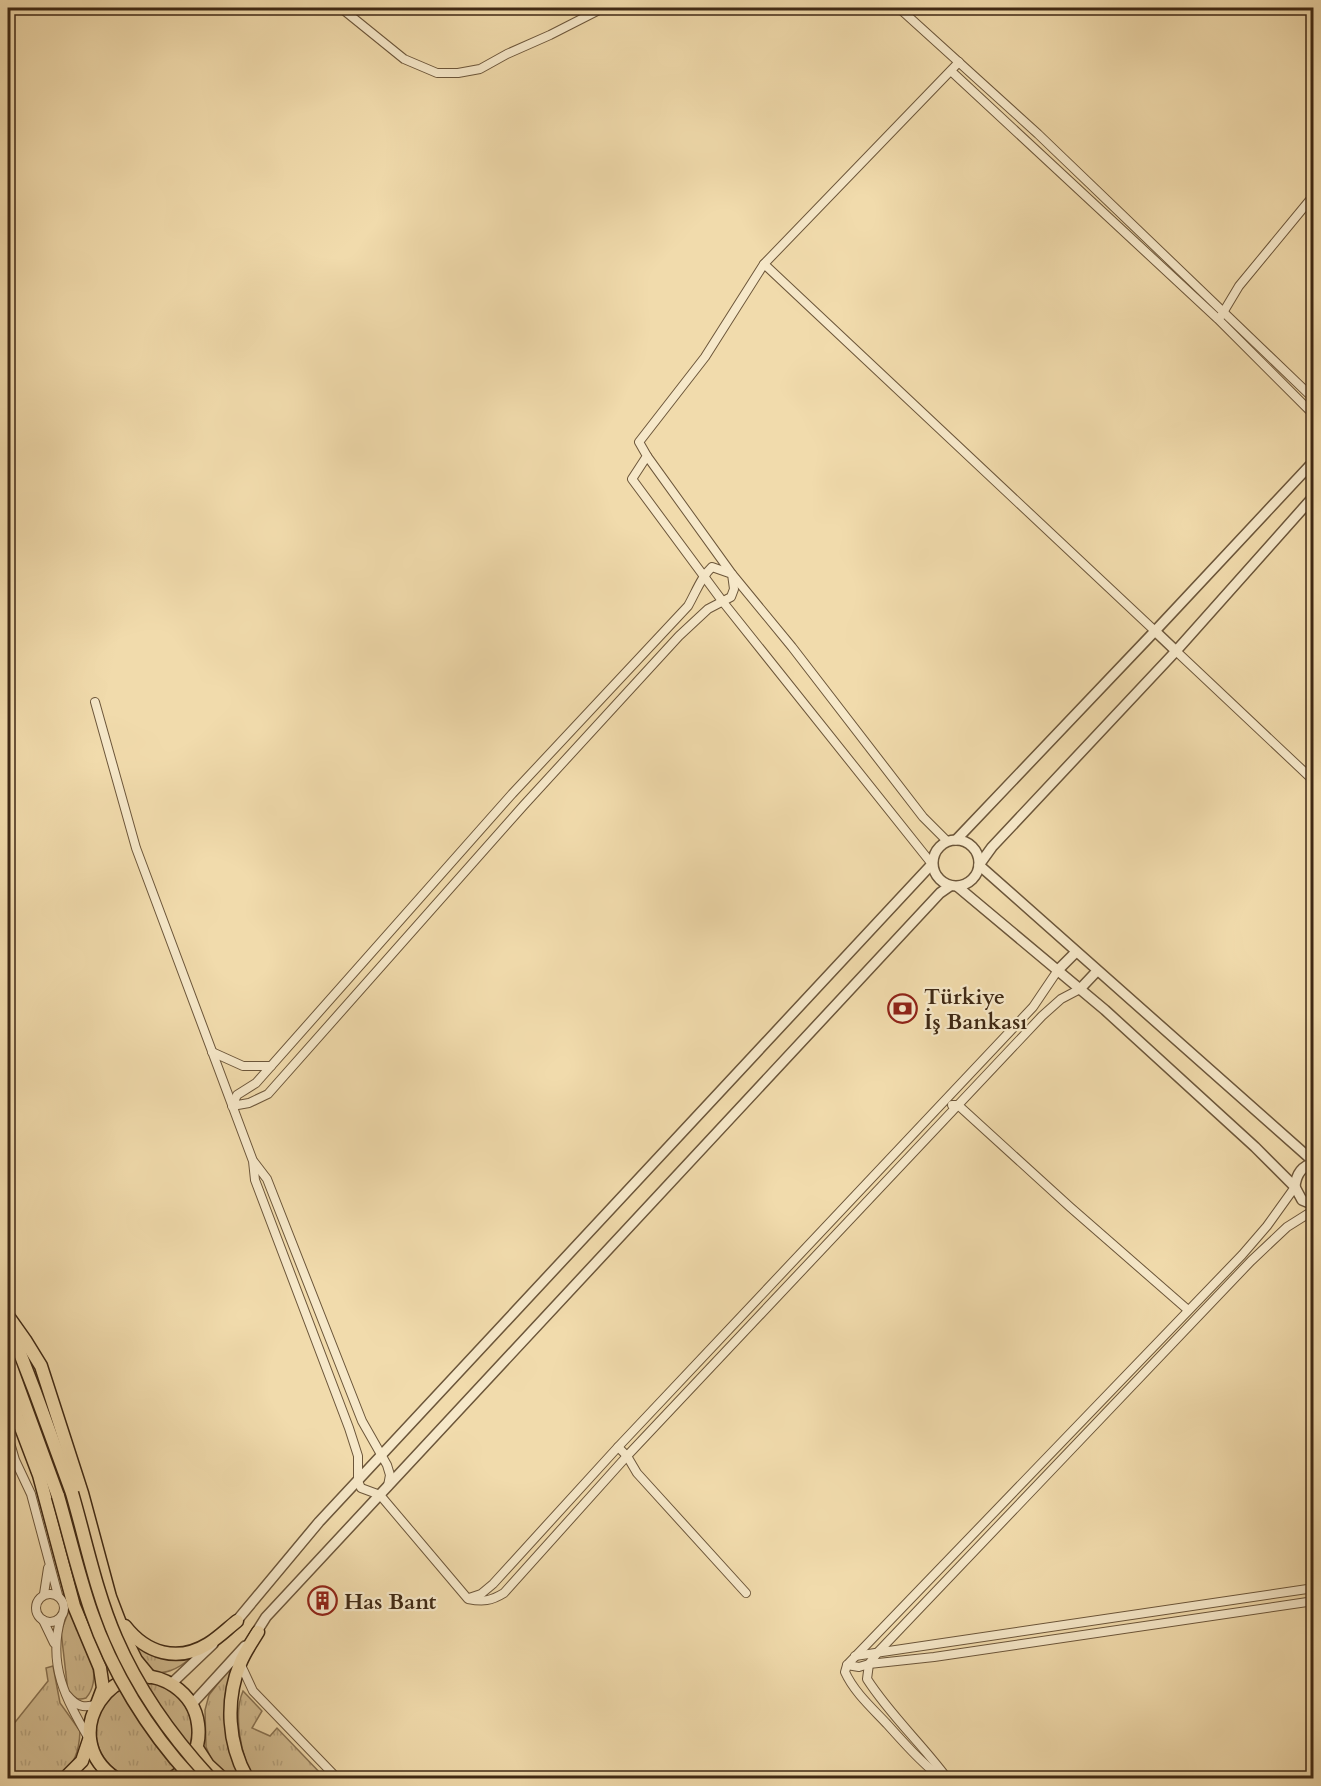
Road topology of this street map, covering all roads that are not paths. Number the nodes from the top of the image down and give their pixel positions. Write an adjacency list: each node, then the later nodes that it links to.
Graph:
1 (341, 8): 2 (street)
2 (603, 8)
3 (899, 8): 4 (street)
4 (959, 62): 5 (street); 8 (street)
5 (951, 71): 7 (street); 8 (street)
6 (1314, 195): 8 (street)
7 (764, 264): 11 (street); 17 (street)
8 (1221, 317): 9 (street); 10 (street)
9 (1314, 399)
10 (1314, 415)
11 (647, 456): 14 (street); 15 (street)
12 (1314, 461): 17 (street)
13 (1314, 496): 18 (street)
14 (732, 574): 15 (street); 16 (street); 21 (street)
15 (703, 575): 16 (street); 30 (street)
16 (723, 602): 22 (street); 33 (street)
17 (1155, 631): 18 (street); 21 (street)
18 (1176, 651): 20 (street); 23 (street)
19 (95, 702): 29 (street)
20 (1314, 781)
21 (952, 841): 22 (street); 23 (street)
22 (932, 864): 24 (street); 53 (street)
23 (979, 865): 24 (street); 25 (street)
24 (954, 887): 26 (street); 57 (street)
25 (1076, 952): 26 (street); 27 (street)
26 (1058, 970): 28 (street); 31 (street)
27 (1097, 971): 28 (street); 35 (street)
28 (1080, 989): 32 (street); 38 (street)
29 (212, 1052): 30 (street); 33 (street)
30 (271, 1066): 33 (street)
31 (942, 1104): 32 (street); 36 (street)
32 (958, 1105): 37 (street); 43 (street)
33 (232, 1106): 34 (street)
34 (253, 1161): 46 (street); 47 (street)
35 (1314, 1162): 38 (street)
36 (873, 1177): 37 (street); 41 (street)
37 (882, 1186): 42 (street)
38 (1295, 1187): 39 (street); 43 (street)
39 (1314, 1205)
40 (1314, 1210): 72 (street)
41 (778, 1279): 42 (street); 51 (street)
42 (786, 1287): 54 (street)
43 (1188, 1310): 73 (street)
44 (8, 1316): 67 (highway)
45 (8, 1322): 90 (highway, bridge)
46 (331, 1344): 47 (street); 53 (street)
47 (319, 1348): 56 (street)
48 (8, 1359): 89 (highway, bridge)
49 (8, 1386): 82 (highway)
50 (8, 1436): 55 (street)
51 (618, 1447): 54 (street); 64 (street)
52 (8, 1452): 55 (street)
53 (381, 1456): 56 (street); 57 (street)
54 (627, 1456): 61 (street); 64 (street)
55 (15, 1460): 59 (street)
56 (358, 1481): 58 (street); 69 (street)
57 (387, 1487): 58 (street)
58 (380, 1495): 64 (street); 70 (street)
59 (49, 1564): 62 (street); 63 (street)
60 (1314, 1588): 72 (street)
61 (746, 1593)
62 (44, 1594): 63 (street); 68 (street)
63 (58, 1595): 66 (street)
64 (468, 1599)
65 (1314, 1601): 75 (street)
66 (61, 1617): 68 (street); 71 (street)
67 (118, 1617): 69 (highway); 78 (highway)
68 (43, 1620): 71 (street)
69 (237, 1621): 80 (street)
70 (258, 1632): 74 (highway); 83 (street)
71 (56, 1650): 81 (street)
72 (878, 1652): 73 (street); 75 (street)
73 (855, 1656): 76 (street)
74 (240, 1663): 92 (highway); 93 (street)
75 (869, 1664): 77 (street); 79 (street)
76 (847, 1665): 77 (street); 94 (street)
77 (859, 1667): 79 (street)
78 (150, 1677): 80 (highway); 82 (highway)
79 (867, 1679): 95 (street)
80 (171, 1684): 83 (highway)
81 (63, 1690): 82 (street); 84 (street)
82 (97, 1704): 84 (highway)
83 (192, 1704): 85 (highway)
84 (89, 1740): 86 (highway); 87 (highway)
85 (197, 1748): 88 (highway); 91 (highway)
86 (65, 1779)
87 (115, 1779)
88 (173, 1779)
89 (192, 1779)
90 (210, 1779)
91 (222, 1779)
92 (247, 1779)
93 (337, 1779)
94 (941, 1779)
95 (947, 1779)

